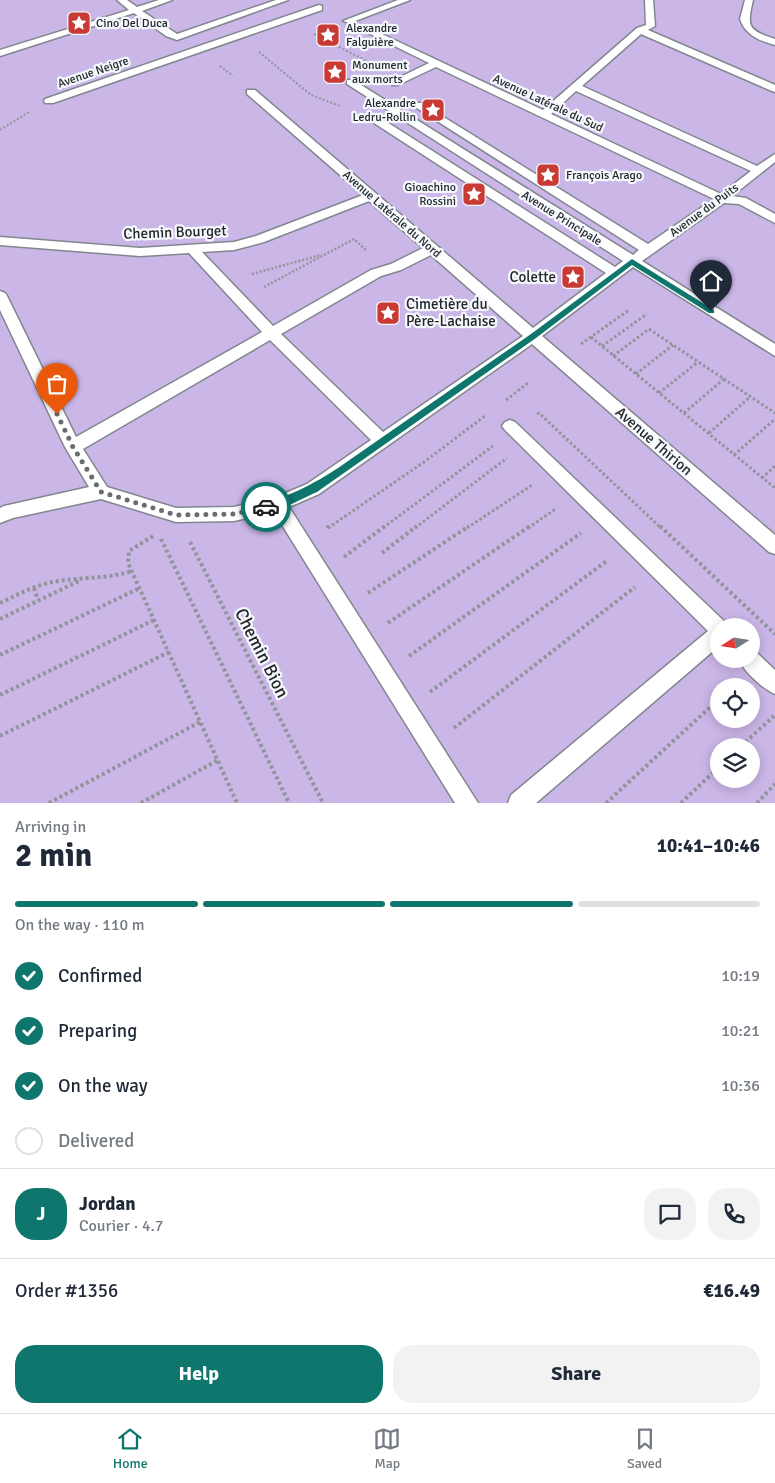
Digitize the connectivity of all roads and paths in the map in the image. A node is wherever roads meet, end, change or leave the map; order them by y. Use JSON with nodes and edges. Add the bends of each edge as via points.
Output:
{"nodes":[{"id":1,"x":120,"y":0,"type":"edge"},
{"id":2,"x":168,"y":0,"type":"edge"},
{"id":3,"x":284,"y":0,"type":"edge"},
{"id":4,"x":375,"y":0,"type":"edge"},
{"id":5,"x":406,"y":0,"type":"edge"},
{"id":6,"x":649,"y":0,"type":"edge"},
{"id":7,"x":749,"y":0,"type":"edge"},
{"id":8,"x":384,"y":6,"type":"junction"},
{"id":9,"x":319,"y":8,"type":"dead end"},
{"id":10,"x":135,"y":10,"type":"junction"},
{"id":11,"x":347,"y":21,"type":"dead end"},
{"id":12,"x":364,"y":30,"type":"dead end"},
{"id":13,"x":640,"y":30,"type":"junction"},
{"id":14,"x":238,"y":35,"type":"junction"},
{"id":15,"x":50,"y":37,"type":"junction"},
{"id":16,"x":0,"y":42,"type":"edge"},
{"id":17,"x":775,"y":42,"type":"edge"},
{"id":18,"x":0,"y":53,"type":"edge"},
{"id":19,"x":435,"y":64,"type":"junction"},
{"id":20,"x":350,"y":82,"type":"dead end"},
{"id":21,"x":395,"y":83,"type":"dead end"},
{"id":22,"x":574,"y":86,"type":"junction"},
{"id":23,"x":775,"y":88,"type":"edge"},
{"id":24,"x":251,"y":92,"type":"dead end"},
{"id":25,"x":48,"y":101,"type":"joint"},
{"id":26,"x":417,"y":106,"type":"dead end"},
{"id":27,"x":543,"y":115,"type":"junction"},
{"id":28,"x":378,"y":121,"type":"joint"},
{"id":29,"x":411,"y":122,"type":"junction"},
{"id":30,"x":0,"y":130,"type":"edge"},
{"id":31,"x":775,"y":157,"type":"edge"},
{"id":32,"x":758,"y":170,"type":"junction"},
{"id":33,"x":372,"y":196,"type":"junction"},
{"id":34,"x":722,"y":199,"type":"junction"},
{"id":35,"x":775,"y":219,"type":"edge"},
{"id":36,"x":0,"y":241,"type":"edge"},
{"id":37,"x":432,"y":249,"type":"junction"},
{"id":38,"x":193,"y":250,"type":"junction"},
{"id":39,"x":648,"y":250,"type":"junction"},
{"id":40,"x":328,"y":253,"type":"junction"},
{"id":41,"x":632,"y":262,"type":"junction"},
{"id":42,"x":387,"y":270,"type":"junction"},
{"id":43,"x":615,"y":274,"type":"junction"},
{"id":44,"x":222,"y":280,"type":"junction"},
{"id":45,"x":0,"y":296,"type":"edge"},
{"id":46,"x":240,"y":300,"type":"junction"},
{"id":47,"x":629,"y":310,"type":"dead end"},
{"id":48,"x":647,"y":314,"type":"dead end"},
{"id":49,"x":272,"y":334,"type":"junction"},
{"id":50,"x":533,"y":336,"type":"junction"},
{"id":51,"x":591,"y":337,"type":"junction"},
{"id":52,"x":673,"y":345,"type":"junction"},
{"id":53,"x":602,"y":346,"type":"junction"},
{"id":54,"x":775,"y":351,"type":"edge"},
{"id":55,"x":613,"y":356,"type":"junction"},
{"id":56,"x":560,"y":359,"type":"junction"},
{"id":57,"x":698,"y":362,"type":"junction"},
{"id":58,"x":636,"y":374,"type":"junction"},
{"id":59,"x":724,"y":379,"type":"junction"},
{"id":60,"x":528,"y":384,"type":"dead end"},
{"id":61,"x":659,"y":393,"type":"junction"},
{"id":62,"x":750,"y":397,"type":"junction"},
{"id":63,"x":504,"y":402,"type":"dead end"},
{"id":64,"x":684,"y":413,"type":"junction"},
{"id":65,"x":775,"y":413,"type":"edge"},
{"id":66,"x":488,"y":414,"type":"dead end"},
{"id":67,"x":775,"y":419,"type":"edge"},
{"id":68,"x":510,"y":426,"type":"dead end"},
{"id":69,"x":708,"y":433,"type":"junction"},
{"id":70,"x":383,"y":442,"type":"junction"},
{"id":71,"x":528,"y":443,"type":"junction"},
{"id":72,"x":73,"y":447,"type":"junction"},
{"id":73,"x":734,"y":455,"type":"junction"},
{"id":74,"x":775,"y":466,"type":"edge"},
{"id":75,"x":762,"y":478,"type":"junction"},
{"id":76,"x":540,"y":480,"type":"dead end"},
{"id":77,"x":775,"y":488,"type":"edge"},
{"id":78,"x":101,"y":492,"type":"junction"},
{"id":79,"x":278,"y":504,"type":"junction"},
{"id":80,"x":563,"y":504,"type":"dead end"},
{"id":81,"x":3,"y":513,"type":"edge"},
{"id":82,"x":176,"y":515,"type":"junction"},
{"id":83,"x":588,"y":528,"type":"dead end"},
{"id":84,"x":302,"y":542,"type":"junction"},
{"id":85,"x":775,"y":546,"type":"edge"},
{"id":86,"x":382,"y":552,"type":"dead end"},
{"id":87,"x":614,"y":555,"type":"dead end"},
{"id":88,"x":132,"y":571,"type":"junction"},
{"id":89,"x":82,"y":579,"type":"junction"},
{"id":90,"x":641,"y":582,"type":"dead end"},
{"id":91,"x":34,"y":588,"type":"junction"},
{"id":92,"x":140,"y":588,"type":"junction"},
{"id":93,"x":365,"y":595,"type":"dead end"},
{"id":94,"x":38,"y":600,"type":"junction"},
{"id":95,"x":0,"y":603,"type":"edge"},
{"id":96,"x":0,"y":619,"type":"edge"},
{"id":97,"x":154,"y":620,"type":"junction"},
{"id":98,"x":710,"y":621,"type":"edge"},
{"id":99,"x":385,"y":626,"type":"dead end"},
{"id":100,"x":710,"y":642,"type":"edge"},
{"id":101,"x":168,"y":652,"type":"junction"},
{"id":102,"x":0,"y":655,"type":"edge"},
{"id":103,"x":406,"y":658,"type":"dead end"},
{"id":104,"x":758,"y":668,"type":"edge"},
{"id":105,"x":775,"y":684,"type":"edge"},
{"id":106,"x":430,"y":692,"type":"dead end"},
{"id":107,"x":0,"y":695,"type":"edge"},
{"id":108,"x":710,"y":707,"type":"edge"},
{"id":109,"x":774,"y":716,"type":"dead end"},
{"id":110,"x":200,"y":722,"type":"junction"},
{"id":111,"x":454,"y":728,"type":"dead end"},
{"id":112,"x":0,"y":736,"type":"edge"},
{"id":113,"x":750,"y":738,"type":"edge"},
{"id":114,"x":218,"y":760,"type":"junction"},
{"id":115,"x":710,"y":776,"type":"edge"},
{"id":116,"x":775,"y":784,"type":"edge"},
{"id":117,"x":236,"y":801,"type":"edge"},
{"id":118,"x":49,"y":803,"type":"edge"},
{"id":119,"x":141,"y":803,"type":"edge"},
{"id":120,"x":229,"y":803,"type":"edge"},
{"id":121,"x":289,"y":803,"type":"edge"},
{"id":122,"x":323,"y":803,"type":"edge"},
{"id":123,"x":467,"y":803,"type":"edge"},
{"id":124,"x":519,"y":803,"type":"edge"},
{"id":125,"x":606,"y":803,"type":"edge"},
{"id":126,"x":681,"y":803,"type":"edge"},
{"id":127,"x":757,"y":803,"type":"edge"}],
"edges":[{"from":1,"to":10,"type":"lane"},
{"from":2,"to":10,"type":"lane"},
{"from":3,"to":10,"type":"lane","via":[[177,37]]},
{"from":4,"to":8,"type":"lane"},
{"from":5,"to":8,"type":"lane"},
{"from":6,"to":13,"type":"lane","via":[[651,26]]},
{"from":7,"to":17,"type":"lane","via":[[744,18],[747,26],[755,34]]},
{"from":8,"to":11,"type":"lane"},
{"from":9,"to":14,"type":"lane","name":"Avenue Neigre"},
{"from":10,"to":15,"type":"lane"},
{"from":12,"to":19,"type":"lane","name":"Avenue Latérale du Sud"},
{"from":13,"to":22,"type":"lane"},
{"from":13,"to":23,"type":"lane"},
{"from":14,"to":25,"type":"lane","name":"Avenue Neigre"},
{"from":14,"to":28,"type":"path","via":[[311,95]]},
{"from":15,"to":16,"type":"lane"},
{"from":15,"to":18,"type":"lane"},
{"from":19,"to":21,"type":"lane"},
{"from":19,"to":27,"type":"lane","name":"Avenue Latérale du Sud"},
{"from":20,"to":29,"type":"lane","name":"Avenue Principale"},
{"from":22,"to":27,"type":"lane"},
{"from":22,"to":32,"type":"lane"},
{"from":24,"to":33,"type":"lane","name":"Avenue Latérale du Nord"},
{"from":25,"to":30,"type":"path","name":"Avenue Neigre"},
{"from":26,"to":29,"type":"lane","name":"Avenue Principale"},
{"from":27,"to":34,"type":"lane","name":"Avenue Latérale du Sud"},
{"from":28,"to":29,"type":"lane","name":"Avenue Principale"},
{"from":29,"to":39,"type":"lane","name":"Avenue Principale"},
{"from":29,"to":41,"type":"lane","name":"Avenue Principale"},
{"from":29,"to":43,"type":"lane","name":"Avenue Principale"},
{"from":31,"to":32,"type":"lane","name":"Avenue du Puits"},
{"from":32,"to":34,"type":"lane","name":"Avenue du Puits"},
{"from":33,"to":37,"type":"lane","name":"Avenue Latérale du Nord"},
{"from":33,"to":38,"type":"lane","name":"Chemin Bourget","via":[[260,239],[234,246]]},
{"from":34,"to":35,"type":"lane","name":"Avenue Latérale du Sud","via":[[742,201]]},
{"from":34,"to":39,"type":"lane","name":"Avenue du Puits"},
{"from":36,"to":38,"type":"lane","name":"Chemin Bourget","via":[[140,252]]},
{"from":37,"to":42,"type":"lane"},
{"from":37,"to":50,"type":"lane","name":"Avenue Latérale du Nord"},
{"from":38,"to":44,"type":"lane"},
{"from":39,"to":41,"type":"lane","name":"Avenue du Puits"},
{"from":40,"to":42,"type":"path","via":[[354,239]]},
{"from":40,"to":44,"type":"path"},
{"from":40,"to":46,"type":"path"},
{"from":41,"to":43,"type":"lane","name":"Avenue du Puits"},
{"from":41,"to":54,"type":"lane","name":"Avenue Principale"},
{"from":42,"to":49,"type":"lane","via":[[376,273]]},
{"from":43,"to":50,"type":"lane","name":"Avenue du Puits"},
{"from":44,"to":46,"type":"lane"},
{"from":45,"to":72,"type":"lane"},
{"from":46,"to":49,"type":"lane"},
{"from":47,"to":51,"type":"path"},
{"from":48,"to":53,"type":"path"},
{"from":49,"to":70,"type":"lane"},
{"from":49,"to":72,"type":"lane"},
{"from":50,"to":56,"type":"lane","name":"Avenue Thirion"},
{"from":50,"to":70,"type":"lane","name":"Avenue du Puits"},
{"from":51,"to":53,"type":"path"},
{"from":51,"to":56,"type":"path"},
{"from":52,"to":55,"type":"path","via":[[649,330]]},
{"from":52,"to":57,"type":"path"},
{"from":52,"to":58,"type":"path"},
{"from":53,"to":55,"type":"path"},
{"from":55,"to":58,"type":"path"},
{"from":56,"to":85,"type":"lane","name":"Avenue Thirion"},
{"from":57,"to":59,"type":"path"},
{"from":57,"to":61,"type":"path"},
{"from":58,"to":61,"type":"path"},
{"from":59,"to":62,"type":"path"},
{"from":59,"to":64,"type":"path"},
{"from":60,"to":63,"type":"path"},
{"from":61,"to":64,"type":"path"},
{"from":62,"to":65,"type":"path"},
{"from":62,"to":69,"type":"path"},
{"from":64,"to":69,"type":"path"},
{"from":66,"to":84,"type":"path","via":[[424,462]]},
{"from":67,"to":73,"type":"path"},
{"from":68,"to":71,"type":"lane"},
{"from":69,"to":73,"type":"path"},
{"from":70,"to":79,"type":"lane","name":"Avenue du Puits","via":[[313,489]]},
{"from":71,"to":86,"type":"path"},
{"from":71,"to":98,"type":"lane"},
{"from":72,"to":78,"type":"lane"},
{"from":73,"to":75,"type":"path"},
{"from":74,"to":75,"type":"path"},
{"from":75,"to":77,"type":"path"},
{"from":76,"to":93,"type":"path"},
{"from":78,"to":81,"type":"lane"},
{"from":78,"to":82,"type":"lane","name":"Avenue du Puits"},
{"from":79,"to":82,"type":"lane","name":"Avenue du Puits","via":[[234,514]]},
{"from":79,"to":84,"type":"lane"},
{"from":80,"to":99,"type":"path"},
{"from":82,"to":122,"type":"path","name":"Chemin Bion"},
{"from":83,"to":103,"type":"path"},
{"from":84,"to":123,"type":"lane"},
{"from":87,"to":106,"type":"path"},
{"from":88,"to":89,"type":"path","via":[[120,576]]},
{"from":88,"to":92,"type":"path"},
{"from":88,"to":121,"type":"path","via":[[128,562],[129,551],[158,531]]},
{"from":89,"to":91,"type":"path","via":[[51,582]]},
{"from":89,"to":94,"type":"path"},
{"from":90,"to":111,"type":"path"},
{"from":91,"to":94,"type":"path"},
{"from":91,"to":95,"type":"path"},
{"from":92,"to":97,"type":"path"},
{"from":92,"to":102,"type":"path"},
{"from":94,"to":96,"type":"path"},
{"from":97,"to":101,"type":"path"},
{"from":97,"to":107,"type":"path"},
{"from":100,"to":124,"type":"lane"},
{"from":101,"to":110,"type":"path"},
{"from":101,"to":112,"type":"path"},
{"from":104,"to":105,"type":"lane"},
{"from":108,"to":125,"type":"path"},
{"from":109,"to":113,"type":"path"},
{"from":110,"to":114,"type":"path"},
{"from":110,"to":118,"type":"path"},
{"from":114,"to":117,"type":"path"},
{"from":114,"to":119,"type":"path"},
{"from":115,"to":126,"type":"path"},
{"from":116,"to":127,"type":"path"},
{"from":117,"to":120,"type":"path"}]}
